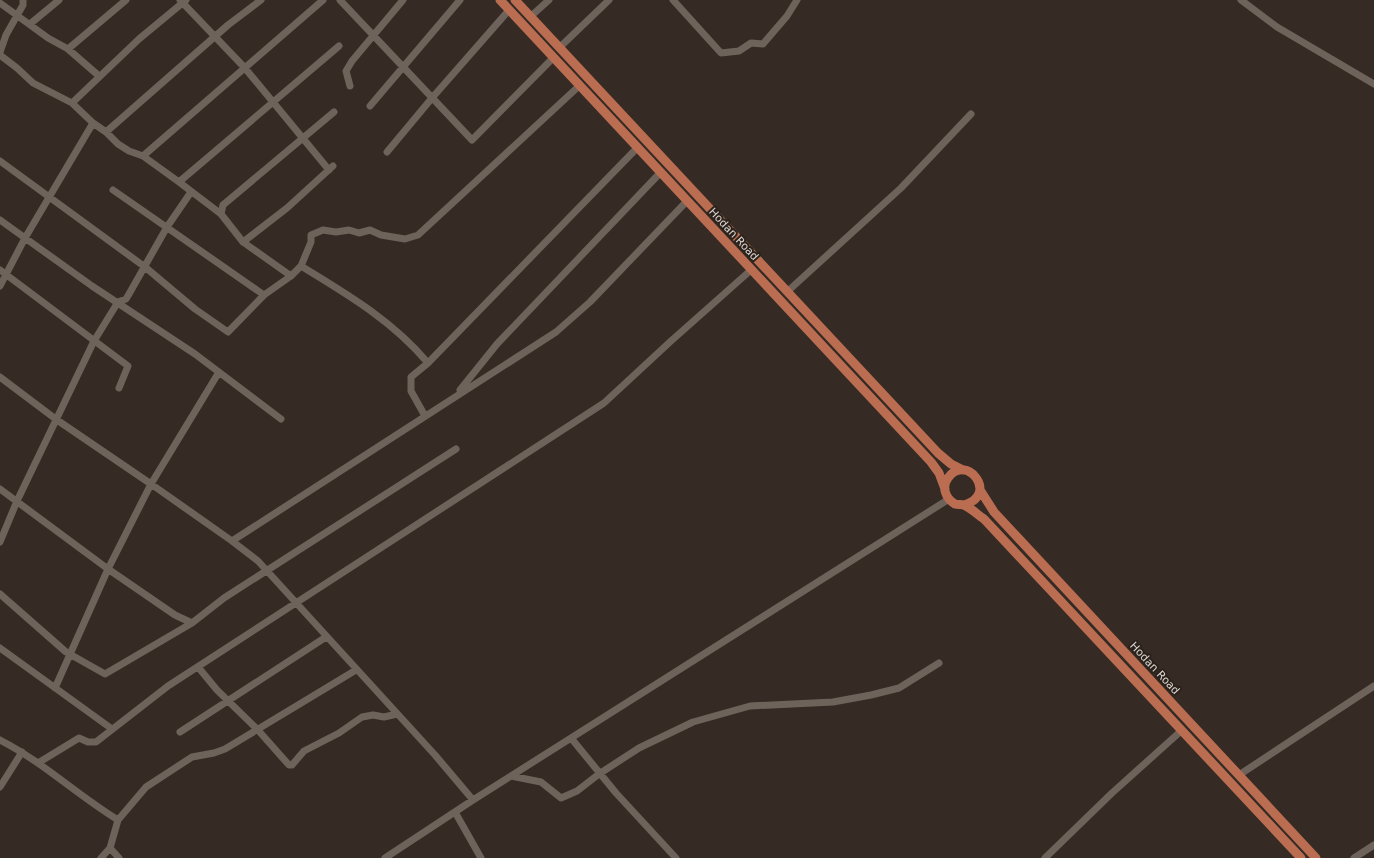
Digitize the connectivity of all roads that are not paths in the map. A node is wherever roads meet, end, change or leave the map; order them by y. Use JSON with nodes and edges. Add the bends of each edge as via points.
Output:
{"nodes":[{"id":1,"x":23,"y":0,"type":"edge"},
{"id":2,"x":59,"y":0,"type":"edge"},
{"id":3,"x":126,"y":0,"type":"edge"},
{"id":4,"x":261,"y":0,"type":"edge"},
{"id":5,"x":323,"y":0,"type":"edge"},
{"id":6,"x":340,"y":0,"type":"edge"},
{"id":7,"x":403,"y":0,"type":"edge"},
{"id":8,"x":460,"y":0,"type":"edge"},
{"id":9,"x":500,"y":0,"type":"edge"},
{"id":10,"x":515,"y":0,"type":"edge"},
{"id":11,"x":549,"y":0,"type":"edge"},
{"id":12,"x":609,"y":0,"type":"edge"},
{"id":13,"x":673,"y":0,"type":"edge"},
{"id":14,"x":797,"y":0,"type":"edge"},
{"id":15,"x":1241,"y":0,"type":"edge"},
{"id":16,"x":183,"y":1,"type":"edge"},
{"id":17,"x":0,"y":3,"type":"edge"},
{"id":18,"x":509,"y":10,"type":"junction"},
{"id":19,"x":18,"y":14,"type":"junction"},
{"id":20,"x":530,"y":18,"type":"junction"},
{"id":21,"x":30,"y":24,"type":"junction"},
{"id":22,"x":373,"y":35,"type":"junction"},
{"id":23,"x":215,"y":36,"type":"junction"},
{"id":24,"x":339,"y":46,"type":"dead end"},
{"id":25,"x":559,"y":48,"type":"junction"},
{"id":26,"x":68,"y":49,"type":"junction"},
{"id":27,"x":0,"y":53,"type":"edge"},
{"id":28,"x":554,"y":58,"type":"junction"},
{"id":29,"x":402,"y":66,"type":"junction"},
{"id":30,"x":244,"y":67,"type":"junction"},
{"id":31,"x":99,"y":76,"type":"junction"},
{"id":32,"x":1374,"y":84,"type":"edge"},
{"id":33,"x":350,"y":86,"type":"dead end"},
{"id":34,"x":579,"y":86,"type":"junction"},
{"id":35,"x":432,"y":98,"type":"junction"},
{"id":36,"x":273,"y":101,"type":"junction"},
{"id":37,"x":72,"y":102,"type":"junction"},
{"id":38,"x":370,"y":106,"type":"dead end"},
{"id":39,"x":334,"y":112,"type":"dead end"},
{"id":40,"x":971,"y":114,"type":"dead end"},
{"id":41,"x":93,"y":123,"type":"junction"},
{"id":42,"x":106,"y":132,"type":"junction"},
{"id":43,"x":303,"y":140,"type":"junction"},
{"id":44,"x":637,"y":148,"type":"junction"},
{"id":45,"x":387,"y":152,"type":"dead end"},
{"id":46,"x":143,"y":156,"type":"junction"},
{"id":47,"x":0,"y":161,"type":"edge"},
{"id":48,"x":660,"y":173,"type":"junction"},
{"id":49,"x":178,"y":182,"type":"junction"},
{"id":50,"x":113,"y":190,"type":"dead end"},
{"id":51,"x":191,"y":192,"type":"junction"},
{"id":52,"x":49,"y":196,"type":"junction"},
{"id":53,"x":687,"y":201,"type":"junction"},
{"id":54,"x":221,"y":214,"type":"junction"},
{"id":55,"x":0,"y":220,"type":"edge"},
{"id":56,"x":167,"y":227,"type":"junction"},
{"id":57,"x":25,"y":238,"type":"junction"},
{"id":58,"x":243,"y":242,"type":"junction"},
{"id":59,"x":301,"y":266,"type":"junction"},
{"id":60,"x":145,"y":267,"type":"junction"},
{"id":61,"x":751,"y":270,"type":"junction"},
{"id":62,"x":3,"y":272,"type":"edge"},
{"id":63,"x":291,"y":276,"type":"junction"},
{"id":64,"x":0,"y":286,"type":"edge"},
{"id":65,"x":788,"y":291,"type":"junction"},
{"id":66,"x":264,"y":295,"type":"junction"},
{"id":67,"x":118,"y":302,"type":"junction"},
{"id":68,"x":94,"y":341,"type":"junction"},
{"id":69,"x":428,"y":363,"type":"junction"},
{"id":70,"x":219,"y":372,"type":"junction"},
{"id":71,"x":0,"y":377,"type":"edge"},
{"id":72,"x":119,"y":388,"type":"dead end"},
{"id":73,"x":456,"y":395,"type":"junction"},
{"id":74,"x":425,"y":416,"type":"junction"},
{"id":75,"x":282,"y":419,"type":"dead end"},
{"id":76,"x":57,"y":420,"type":"junction"},
{"id":77,"x":456,"y":449,"type":"dead end"},
{"id":78,"x":963,"y":470,"type":"junction"},
{"id":79,"x":151,"y":484,"type":"junction"},
{"id":80,"x":0,"y":489,"type":"edge"},
{"id":81,"x":945,"y":489,"type":"junction"},
{"id":82,"x":980,"y":490,"type":"junction"},
{"id":83,"x":949,"y":499,"type":"junction"},
{"id":84,"x":17,"y":501,"type":"junction"},
{"id":85,"x":964,"y":505,"type":"junction"},
{"id":86,"x":232,"y":541,"type":"junction"},
{"id":87,"x":0,"y":542,"type":"edge"},
{"id":88,"x":108,"y":569,"type":"junction"},
{"id":89,"x":267,"y":571,"type":"junction"},
{"id":90,"x":0,"y":594,"type":"edge"},
{"id":91,"x":296,"y":603,"type":"junction"},
{"id":92,"x":192,"y":623,"type":"junction"},
{"id":93,"x":326,"y":637,"type":"junction"},
{"id":94,"x":0,"y":648,"type":"edge"},
{"id":95,"x":70,"y":654,"type":"junction"},
{"id":96,"x":939,"y":663,"type":"dead end"},
{"id":97,"x":198,"y":667,"type":"junction"},
{"id":98,"x":356,"y":670,"type":"junction"},
{"id":99,"x":1374,"y":686,"type":"edge"},
{"id":100,"x":55,"y":688,"type":"junction"},
{"id":101,"x":228,"y":699,"type":"junction"},
{"id":102,"x":397,"y":714,"type":"junction"},
{"id":103,"x":112,"y":729,"type":"junction"},
{"id":104,"x":257,"y":729,"type":"junction"},
{"id":105,"x":1181,"y":731,"type":"junction"},
{"id":106,"x":180,"y":732,"type":"dead end"},
{"id":107,"x":571,"y":738,"type":"junction"},
{"id":108,"x":0,"y":740,"type":"edge"},
{"id":109,"x":22,"y":752,"type":"junction"},
{"id":110,"x":38,"y":763,"type":"junction"},
{"id":111,"x":599,"y":774,"type":"junction"},
{"id":112,"x":1238,"y":775,"type":"junction"},
{"id":113,"x":511,"y":776,"type":"junction"},
{"id":114,"x":0,"y":786,"type":"edge"},
{"id":115,"x":473,"y":800,"type":"junction"},
{"id":116,"x":455,"y":812,"type":"junction"},
{"id":117,"x":118,"y":820,"type":"junction"},
{"id":118,"x":1374,"y":845,"type":"edge"},
{"id":119,"x":110,"y":848,"type":"junction"},
{"id":120,"x":101,"y":858,"type":"edge"},
{"id":121,"x":119,"y":858,"type":"edge"},
{"id":122,"x":385,"y":858,"type":"edge"},
{"id":123,"x":481,"y":858,"type":"edge"},
{"id":124,"x":676,"y":858,"type":"edge"},
{"id":125,"x":1045,"y":858,"type":"edge"},
{"id":126,"x":1300,"y":858,"type":"edge"},
{"id":127,"x":1316,"y":858,"type":"edge"},
{"id":128,"x":1354,"y":858,"type":"edge"}],
"edges":[{"from":1,"to":19,"type":"street"},
{"from":2,"to":21,"type":"street"},
{"from":3,"to":26,"type":"street"},
{"from":4,"to":23,"type":"street"},
{"from":5,"to":30,"type":"street"},
{"from":6,"to":22,"type":"street"},
{"from":7,"to":22,"type":"street"},
{"from":8,"to":29,"type":"street"},
{"from":9,"to":18,"type":"main road","name":"Hodan Road"},
{"from":10,"to":20,"type":"main road","name":"Hodan Road"},
{"from":11,"to":20,"type":"street"},
{"from":12,"to":25,"type":"street"},
{"from":13,"to":14,"type":"street","via":[[721,53],[739,51],[751,43],[763,44]]},
{"from":15,"to":32,"type":"street","via":[[1277,27]]},
{"from":16,"to":23,"type":"street"},
{"from":16,"to":31,"type":"street"},
{"from":17,"to":19,"type":"street"},
{"from":18,"to":28,"type":"main road","name":"Hodan Road"},
{"from":18,"to":35,"type":"street"},
{"from":19,"to":21,"type":"street"},
{"from":19,"to":27,"type":"street"},
{"from":20,"to":25,"type":"main road","name":"Hodan Road"},
{"from":21,"to":26,"type":"street"},
{"from":22,"to":29,"type":"street"},
{"from":22,"to":33,"type":"street","via":[[346,71]]},
{"from":23,"to":30,"type":"street"},
{"from":23,"to":42,"type":"street"},
{"from":24,"to":36,"type":"street"},
{"from":25,"to":65,"type":"main road","name":"Hodan Road"},
{"from":26,"to":31,"type":"street"},
{"from":27,"to":37,"type":"street","via":[[33,83]]},
{"from":28,"to":34,"type":"main road","name":"Hodan Road"},
{"from":28,"to":35,"type":"street","via":[[472,140]]},
{"from":29,"to":35,"type":"street"},
{"from":29,"to":38,"type":"street"},
{"from":30,"to":36,"type":"street"},
{"from":30,"to":46,"type":"street"},
{"from":31,"to":37,"type":"street"},
{"from":34,"to":44,"type":"main road","name":"Hodan Road"},
{"from":34,"to":59,"type":"street","via":[[418,235],[406,239],[381,235],[370,230],[359,233],[349,230],[323,230],[311,235],[311,242]]},
{"from":35,"to":45,"type":"street"},
{"from":36,"to":43,"type":"street"},
{"from":36,"to":49,"type":"street"},
{"from":37,"to":41,"type":"street"},
{"from":39,"to":43,"type":"street"},
{"from":40,"to":65,"type":"street","via":[[901,188]]},
{"from":41,"to":42,"type":"street"},
{"from":41,"to":52,"type":"street"},
{"from":42,"to":46,"type":"street","via":[[118,144]]},
{"from":43,"to":54,"type":"street","via":[[223,205]]},
{"from":43,"to":58,"type":"street","via":[[331,168],[287,208]]},
{"from":44,"to":48,"type":"main road","name":"Hodan Road"},
{"from":44,"to":69,"type":"street"},
{"from":46,"to":49,"type":"street"},
{"from":47,"to":52,"type":"street"},
{"from":48,"to":53,"type":"main road","name":"Hodan Road"},
{"from":48,"to":73,"type":"street","via":[[497,344]]},
{"from":49,"to":51,"type":"street"},
{"from":50,"to":56,"type":"street"},
{"from":51,"to":54,"type":"street"},
{"from":51,"to":56,"type":"street"},
{"from":52,"to":57,"type":"street"},
{"from":52,"to":60,"type":"street"},
{"from":53,"to":61,"type":"main road","name":"Hodan Road"},
{"from":53,"to":73,"type":"street","via":[[590,302],[556,332]]},
{"from":54,"to":58,"type":"street"},
{"from":55,"to":57,"type":"street"},
{"from":56,"to":60,"type":"street"},
{"from":56,"to":66,"type":"street"},
{"from":57,"to":62,"type":"street"},
{"from":57,"to":67,"type":"street"},
{"from":58,"to":63,"type":"street"},
{"from":59,"to":63,"type":"street"},
{"from":59,"to":69,"type":"street","via":[[370,309],[412,344]]},
{"from":60,"to":66,"type":"street","via":[[195,309],[228,332]]},
{"from":60,"to":67,"type":"street","via":[[127,297]]},
{"from":61,"to":81,"type":"main road","name":"Hodan Road","via":[[931,462]]},
{"from":61,"to":91,"type":"street","via":[[604,403]]},
{"from":62,"to":64,"type":"street"},
{"from":62,"to":68,"type":"street"},
{"from":63,"to":66,"type":"street"},
{"from":65,"to":78,"type":"main road","name":"Hodan Road","via":[[938,453]]},
{"from":67,"to":68,"type":"street"},
{"from":67,"to":70,"type":"street"},
{"from":68,"to":72,"type":"street","via":[[128,366]]},
{"from":68,"to":76,"type":"street"},
{"from":69,"to":74,"type":"street","via":[[411,377],[411,391]]},
{"from":70,"to":75,"type":"street"},
{"from":70,"to":79,"type":"street"},
{"from":71,"to":76,"type":"street"},
{"from":73,"to":74,"type":"street"},
{"from":74,"to":86,"type":"street"},
{"from":76,"to":79,"type":"street"},
{"from":76,"to":84,"type":"street"},
{"from":77,"to":89,"type":"street"},
{"from":78,"to":81,"type":"main road","via":[[952,474],[945,483]]},
{"from":78,"to":82,"type":"main road","name":"Hodan Road","via":[[974,474]]},
{"from":79,"to":86,"type":"street"},
{"from":79,"to":88,"type":"street"},
{"from":80,"to":84,"type":"street"},
{"from":81,"to":83,"type":"main road","name":"Hodan Road"},
{"from":82,"to":85,"type":"main road","via":[[974,500]]},
{"from":82,"to":112,"type":"main road","name":"Hodan Road","via":[[994,512]]},
{"from":83,"to":85,"type":"main road","via":[[953,503]]},
{"from":83,"to":107,"type":"street"},
{"from":84,"to":87,"type":"street"},
{"from":84,"to":88,"type":"street"},
{"from":85,"to":105,"type":"main road","via":[[984,519]]},
{"from":86,"to":89,"type":"street"},
{"from":88,"to":92,"type":"street"},
{"from":88,"to":95,"type":"street"},
{"from":89,"to":91,"type":"street"},
{"from":89,"to":92,"type":"street","via":[[224,598]]},
{"from":90,"to":95,"type":"street"},
{"from":91,"to":93,"type":"street"},
{"from":91,"to":97,"type":"street"},
{"from":92,"to":95,"type":"street","via":[[105,674]]},
{"from":93,"to":98,"type":"street"},
{"from":93,"to":101,"type":"street"},
{"from":94,"to":100,"type":"street"},
{"from":95,"to":100,"type":"street"},
{"from":96,"to":111,"type":"street","via":[[899,688],[871,695],[834,702],[750,706],[693,722],[640,748]]},
{"from":97,"to":101,"type":"street"},
{"from":97,"to":103,"type":"street","via":[[168,686]]},
{"from":98,"to":102,"type":"street"},
{"from":98,"to":104,"type":"street"},
{"from":99,"to":112,"type":"street"},
{"from":100,"to":103,"type":"street"},
{"from":101,"to":104,"type":"street"},
{"from":101,"to":106,"type":"street"},
{"from":102,"to":104,"type":"street","via":[[384,718],[373,715],[362,717],[304,751],[292,765],[286,764]]},
{"from":102,"to":115,"type":"street"},
{"from":103,"to":110,"type":"street","via":[[96,742],[79,738]]},
{"from":104,"to":117,"type":"street","via":[[220,752],[192,757],[146,786]]},
{"from":105,"to":125,"type":"street"},
{"from":105,"to":126,"type":"main road"},
{"from":107,"to":111,"type":"street"},
{"from":107,"to":113,"type":"street"},
{"from":108,"to":109,"type":"street"},
{"from":109,"to":110,"type":"street"},
{"from":109,"to":114,"type":"street"},
{"from":110,"to":117,"type":"street","via":[[99,809]]},
{"from":111,"to":113,"type":"street","via":[[577,791],[561,798],[541,782]]},
{"from":111,"to":124,"type":"street"},
{"from":112,"to":127,"type":"main road","name":"Hodan Road"},
{"from":113,"to":115,"type":"street"},
{"from":115,"to":116,"type":"street"},
{"from":116,"to":122,"type":"street"},
{"from":116,"to":123,"type":"street"},
{"from":117,"to":119,"type":"street"},
{"from":118,"to":128,"type":"street"},
{"from":119,"to":120,"type":"street"},
{"from":119,"to":121,"type":"street"}]}
